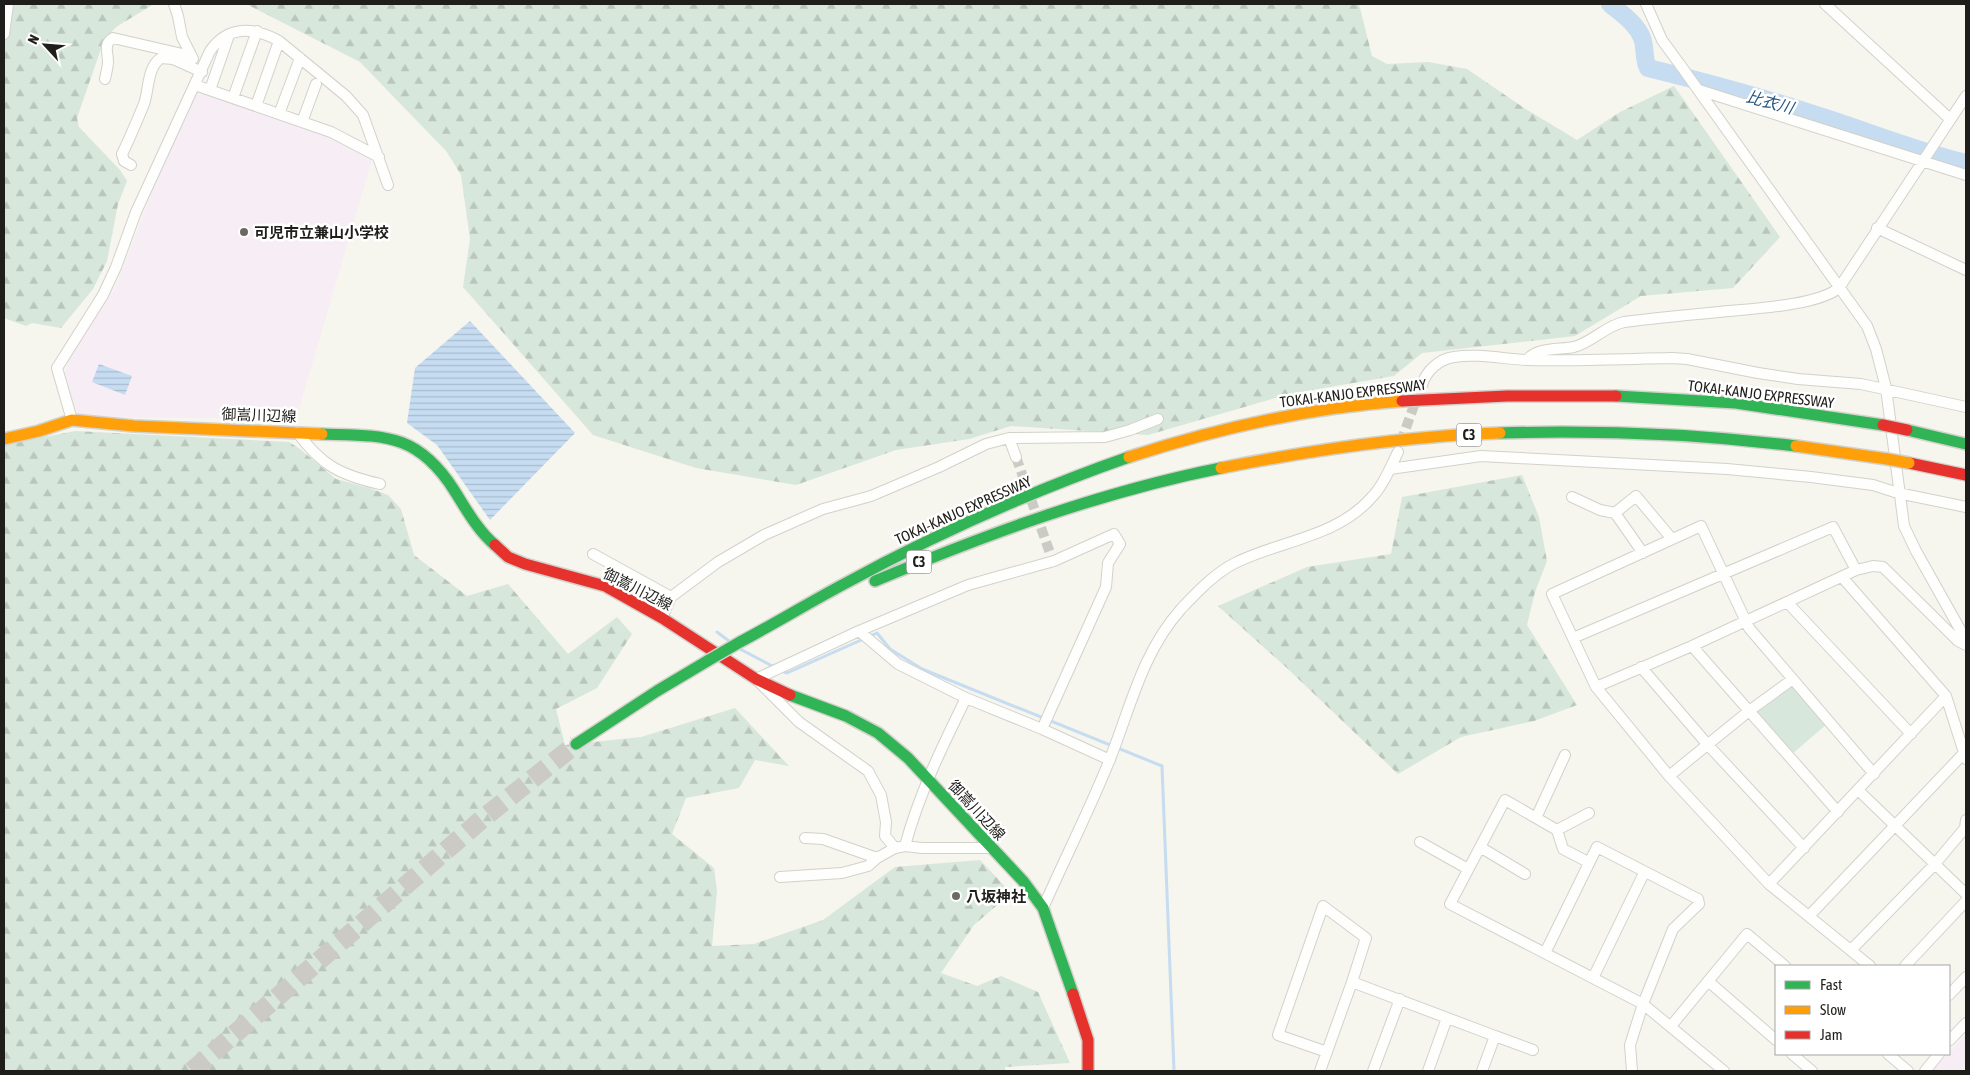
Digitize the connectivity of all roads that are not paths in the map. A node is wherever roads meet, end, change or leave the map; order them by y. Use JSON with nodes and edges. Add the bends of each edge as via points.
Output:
{"nodes":[{"id":1,"x":8,"y":4,"type":"edge"},
{"id":2,"x":174,"y":4,"type":"edge"},
{"id":3,"x":1646,"y":4,"type":"edge"},
{"id":4,"x":1825,"y":4,"type":"edge"},
{"id":5,"x":257,"y":31,"type":"junction"},
{"id":6,"x":4,"y":34,"type":"edge"},
{"id":7,"x":229,"y":35,"type":"junction"},
{"id":8,"x":279,"y":41,"type":"junction"},
{"id":9,"x":191,"y":56,"type":"junction"},
{"id":10,"x":300,"y":58,"type":"junction"},
{"id":11,"x":202,"y":72,"type":"junction"},
{"id":12,"x":105,"y":79,"type":"dead end"},
{"id":13,"x":316,"y":84,"type":"dead end"},
{"id":14,"x":195,"y":85,"type":"junction"},
{"id":15,"x":210,"y":90,"type":"junction"},
{"id":16,"x":1699,"y":90,"type":"junction"},
{"id":17,"x":1966,"y":96,"type":"edge"},
{"id":18,"x":233,"y":98,"type":"junction"},
{"id":19,"x":256,"y":106,"type":"junction"},
{"id":20,"x":278,"y":114,"type":"junction"},
{"id":21,"x":1950,"y":119,"type":"junction"},
{"id":22,"x":302,"y":122,"type":"junction"},
{"id":23,"x":379,"y":157,"type":"junction"},
{"id":24,"x":1921,"y":162,"type":"junction"},
{"id":25,"x":131,"y":165,"type":"dead end"},
{"id":26,"x":1966,"y":175,"type":"edge"},
{"id":27,"x":388,"y":185,"type":"dead end"},
{"id":28,"x":1877,"y":228,"type":"junction"},
{"id":29,"x":1966,"y":270,"type":"edge"},
{"id":30,"x":1838,"y":288,"type":"junction"},
{"id":31,"x":1527,"y":360,"type":"junction"},
{"id":32,"x":1422,"y":385,"type":"tunnel mouth"},
{"id":33,"x":1886,"y":388,"type":"junction"},
{"id":34,"x":1966,"y":407,"type":"edge"},
{"id":35,"x":1158,"y":419,"type":"dead end"},
{"id":36,"x":72,"y":420,"type":"junction"},
{"id":37,"x":297,"y":432,"type":"junction"},
{"id":38,"x":1009,"y":438,"type":"junction"},
{"id":39,"x":4,"y":439,"type":"edge"},
{"id":40,"x":1966,"y":444,"type":"edge"},
{"id":41,"x":1398,"y":452,"type":"tunnel mouth"},
{"id":42,"x":1016,"y":458,"type":"tunnel mouth"},
{"id":43,"x":1390,"y":469,"type":"junction"},
{"id":44,"x":1966,"y":475,"type":"edge"},
{"id":45,"x":380,"y":484,"type":"dead end"},
{"id":46,"x":1898,"y":493,"type":"junction"},
{"id":47,"x":1572,"y":497,"type":"dead end"},
{"id":48,"x":1966,"y":508,"type":"edge"},
{"id":49,"x":1615,"y":513,"type":"junction"},
{"id":50,"x":1672,"y":539,"type":"junction"},
{"id":51,"x":1642,"y":553,"type":"junction"},
{"id":52,"x":592,"y":554,"type":"dead end"},
{"id":53,"x":1856,"y":570,"type":"junction"},
{"id":54,"x":1723,"y":574,"type":"junction"},
{"id":55,"x":1842,"y":577,"type":"junction"},
{"id":56,"x":671,"y":597,"type":"junction"},
{"id":57,"x":1788,"y":602,"type":"junction"},
{"id":58,"x":662,"y":618,"type":"junction"},
{"id":59,"x":782,"y":620,"type":"junction"},
{"id":60,"x":1745,"y":621,"type":"junction"},
{"id":61,"x":859,"y":631,"type":"junction"},
{"id":62,"x":1573,"y":638,"type":"junction"},
{"id":63,"x":1966,"y":640,"type":"edge"},
{"id":64,"x":1966,"y":645,"type":"edge"},
{"id":65,"x":1692,"y":646,"type":"junction"},
{"id":66,"x":1641,"y":667,"type":"junction"},
{"id":67,"x":756,"y":679,"type":"junction"},
{"id":68,"x":1793,"y":679,"type":"junction"},
{"id":69,"x":1596,"y":686,"type":"junction"},
{"id":70,"x":1946,"y":696,"type":"junction"},
{"id":71,"x":966,"y":698,"type":"junction"},
{"id":72,"x":1749,"y":711,"type":"junction"},
{"id":73,"x":1042,"y":729,"type":"junction"},
{"id":74,"x":1911,"y":734,"type":"junction"},
{"id":75,"x":576,"y":744,"type":"tunnel mouth"},
{"id":76,"x":1708,"y":745,"type":"junction"},
{"id":77,"x":1565,"y":755,"type":"dead end"},
{"id":78,"x":1966,"y":756,"type":"edge"},
{"id":79,"x":1110,"y":760,"type":"junction"},
{"id":80,"x":1874,"y":774,"type":"junction"},
{"id":81,"x":1669,"y":776,"type":"junction"},
{"id":82,"x":927,"y":778,"type":"junction"},
{"id":83,"x":1858,"y":790,"type":"junction"},
{"id":84,"x":1838,"y":812,"type":"junction"},
{"id":85,"x":1589,"y":813,"type":"dead end"},
{"id":86,"x":1536,"y":818,"type":"junction"},
{"id":87,"x":1966,"y":820,"type":"edge"},
{"id":88,"x":1896,"y":827,"type":"junction"},
{"id":89,"x":1558,"y":830,"type":"junction"},
{"id":90,"x":805,"y":838,"type":"dead end"},
{"id":91,"x":1420,"y":842,"type":"dead end"},
{"id":92,"x":900,"y":847,"type":"junction"},
{"id":93,"x":1480,"y":847,"type":"junction"},
{"id":94,"x":992,"y":848,"type":"junction"},
{"id":95,"x":1804,"y":848,"type":"junction"},
{"id":96,"x":877,"y":858,"type":"junction"},
{"id":97,"x":1588,"y":862,"type":"junction"},
{"id":98,"x":1934,"y":865,"type":"junction"},
{"id":99,"x":1468,"y":869,"type":"junction"},
{"id":100,"x":1644,"y":873,"type":"junction"},
{"id":101,"x":1525,"y":874,"type":"dead end"},
{"id":102,"x":780,"y":877,"type":"dead end"},
{"id":103,"x":1769,"y":884,"type":"junction"},
{"id":104,"x":1966,"y":894,"type":"edge"},
{"id":105,"x":1966,"y":901,"type":"edge"},
{"id":106,"x":1043,"y":908,"type":"junction"},
{"id":107,"x":1809,"y":916,"type":"junction"},
{"id":108,"x":1852,"y":950,"type":"junction"},
{"id":109,"x":1545,"y":953,"type":"junction"},
{"id":110,"x":1784,"y":965,"type":"edge"},
{"id":111,"x":1869,"y":965,"type":"edge"},
{"id":112,"x":1906,"y":965,"type":"edge"},
{"id":113,"x":1966,"y":977,"type":"edge"},
{"id":114,"x":1593,"y":978,"type":"junction"},
{"id":115,"x":1708,"y":981,"type":"junction"},
{"id":116,"x":1352,"y":982,"type":"junction"},
{"id":117,"x":1950,"y":994,"type":"edge"},
{"id":118,"x":1400,"y":999,"type":"junction"},
{"id":119,"x":1643,"y":1004,"type":"junction"},
{"id":120,"x":1447,"y":1018,"type":"junction"},
{"id":121,"x":1966,"y":1023,"type":"edge"},
{"id":122,"x":1671,"y":1026,"type":"junction"},
{"id":123,"x":1495,"y":1036,"type":"junction"},
{"id":124,"x":1775,"y":1039,"type":"edge"},
{"id":125,"x":1950,"y":1039,"type":"edge"},
{"id":126,"x":1533,"y":1050,"type":"dead end"},
{"id":127,"x":1327,"y":1052,"type":"junction"},
{"id":128,"x":1793,"y":1055,"type":"edge"},
{"id":129,"x":1889,"y":1055,"type":"edge"},
{"id":130,"x":1938,"y":1055,"type":"edge"},
{"id":131,"x":1635,"y":1069,"type":"edge"},
{"id":132,"x":1088,"y":1071,"type":"edge"},
{"id":133,"x":1320,"y":1071,"type":"edge"},
{"id":134,"x":1374,"y":1071,"type":"edge"},
{"id":135,"x":1428,"y":1071,"type":"edge"},
{"id":136,"x":1482,"y":1071,"type":"edge"},
{"id":137,"x":1724,"y":1071,"type":"edge"},
{"id":138,"x":1812,"y":1071,"type":"edge"},
{"id":139,"x":1908,"y":1071,"type":"edge"},
{"id":140,"x":1925,"y":1071,"type":"edge"}],
"edges":[{"from":1,"to":6,"type":"street"},
{"from":2,"to":9,"type":"street","via":[[182,37]]},
{"from":3,"to":16,"type":"street","via":[[1662,40]]},
{"from":4,"to":21,"type":"street"},
{"from":5,"to":7,"type":"street"},
{"from":5,"to":8,"type":"street"},
{"from":5,"to":18,"type":"street"},
{"from":7,"to":11,"type":"street","via":[[215,45]]},
{"from":7,"to":15,"type":"street"},
{"from":8,"to":10,"type":"street"},
{"from":8,"to":19,"type":"street"},
{"from":9,"to":11,"type":"street"},
{"from":9,"to":12,"type":"street","via":[[113,38],[106,49]]},
{"from":10,"to":20,"type":"street"},
{"from":10,"to":23,"type":"street","via":[[364,114]]},
{"from":11,"to":14,"type":"street"},
{"from":11,"to":25,"type":"street","via":[[173,59],[157,60],[147,84],[145,101],[122,154],[124,161]]},
{"from":13,"to":22,"type":"street"},
{"from":14,"to":15,"type":"street"},
{"from":14,"to":36,"type":"street","via":[[136,212],[103,295],[57,368]]},
{"from":15,"to":18,"type":"street"},
{"from":16,"to":24,"type":"street"},
{"from":16,"to":30,"type":"street"},
{"from":17,"to":21,"type":"street"},
{"from":18,"to":19,"type":"street"},
{"from":19,"to":20,"type":"street"},
{"from":20,"to":22,"type":"street"},
{"from":21,"to":24,"type":"street"},
{"from":22,"to":23,"type":"street","via":[[331,132]]},
{"from":23,"to":27,"type":"street"},
{"from":24,"to":26,"type":"street"},
{"from":24,"to":28,"type":"street"},
{"from":28,"to":29,"type":"street"},
{"from":28,"to":30,"type":"street"},
{"from":30,"to":31,"type":"street","via":[[1820,298],[1773,306],[1615,324],[1581,345],[1532,353]]},
{"from":30,"to":33,"type":"street","via":[[1867,326]]},
{"from":31,"to":32,"type":"street","via":[[1453,356],[1437,363],[1424,377]]},
{"from":31,"to":33,"type":"street","via":[[1687,359],[1766,374]]},
{"from":33,"to":34,"type":"street"},
{"from":33,"to":46,"type":"street"},
{"from":35,"to":38,"type":"street","via":[[1105,437]]},
{"from":36,"to":37,"type":"main road","name":"御嵩川辺線","via":[[134,426]]},
{"from":36,"to":39,"type":"main road","name":"御嵩川辺線"},
{"from":37,"to":45,"type":"street","via":[[307,446],[332,468]]},
{"from":37,"to":58,"type":"main road","name":"御嵩川辺線","via":[[380,436],[400,441],[432,462],[450,482],[491,542],[508,557],[605,586]]},
{"from":38,"to":42,"type":"street"},
{"from":38,"to":56,"type":"street","via":[[986,444],[940,468],[872,496],[823,509],[764,535],[718,562]]},
{"from":40,"to":59,"type":"main road","name":"TOKAI-KANJO EXPRESSWAY","number":"C3","bridge":true,"via":[[1883,425],[1689,399],[1549,395],[1435,398],[1328,408],[1207,433],[1047,489],[913,548]]},
{"from":41,"to":43,"type":"street"},
{"from":43,"to":46,"type":"street","via":[[1481,456],[1558,459],[1811,477],[1873,485]]},
{"from":43,"to":79,"type":"street","via":[[1372,498],[1350,516],[1305,538],[1235,563],[1181,609],[1147,657]]},
{"from":44,"to":59,"type":"main road","name":"TOKAI-KANJO EXPRESSWAY","number":"C3","bridge":true,"via":[[1887,458],[1738,439],[1632,432],[1478,435],[1346,446],[1158,482],[1058,510],[921,561]]},
{"from":46,"to":48,"type":"street"},
{"from":46,"to":63,"type":"street","via":[[1904,526]]},
{"from":47,"to":49,"type":"street"},
{"from":49,"to":50,"type":"street","via":[[1636,496]]},
{"from":49,"to":51,"type":"street"},
{"from":50,"to":51,"type":"street"},
{"from":50,"to":54,"type":"street","via":[[1701,526]]},
{"from":51,"to":62,"type":"street","via":[[1552,594]]},
{"from":52,"to":56,"type":"street"},
{"from":53,"to":54,"type":"street","via":[[1833,527]]},
{"from":53,"to":55,"type":"street"},
{"from":53,"to":64,"type":"street","via":[[1873,566],[1883,568],[1958,641]]},
{"from":54,"to":60,"type":"street"},
{"from":54,"to":62,"type":"street"},
{"from":55,"to":57,"type":"street"},
{"from":55,"to":70,"type":"street"},
{"from":56,"to":58,"type":"street"},
{"from":57,"to":60,"type":"street"},
{"from":57,"to":74,"type":"street"},
{"from":58,"to":67,"type":"main road","name":"御嵩川辺線"},
{"from":59,"to":75,"type":"main road","name":"TOKAI-KANJO EXPRESSWAY","number":"C3","bridge":true,"via":[[657,691]]},
{"from":60,"to":65,"type":"street"},
{"from":60,"to":68,"type":"street"},
{"from":61,"to":67,"type":"street"},
{"from":61,"to":71,"type":"street","via":[[898,664]]},
{"from":61,"to":73,"type":"street","via":[[968,584],[1114,534],[1120,544],[1108,563],[1106,587]]},
{"from":62,"to":69,"type":"street"},
{"from":65,"to":66,"type":"street"},
{"from":65,"to":72,"type":"street"},
{"from":66,"to":69,"type":"street"},
{"from":66,"to":76,"type":"street"},
{"from":67,"to":82,"type":"main road","name":"御嵩川辺線","via":[[805,702],[846,716],[878,733]]},
{"from":67,"to":92,"type":"street","via":[[799,722],[868,771],[882,795],[885,836]]},
{"from":68,"to":72,"type":"street"},
{"from":68,"to":80,"type":"street"},
{"from":69,"to":81,"type":"street"},
{"from":70,"to":74,"type":"street"},
{"from":70,"to":78,"type":"street"},
{"from":71,"to":73,"type":"street"},
{"from":71,"to":82,"type":"street"},
{"from":72,"to":76,"type":"street"},
{"from":72,"to":84,"type":"street"},
{"from":73,"to":79,"type":"street"},
{"from":74,"to":80,"type":"street"},
{"from":76,"to":81,"type":"street"},
{"from":76,"to":95,"type":"street"},
{"from":77,"to":86,"type":"street"},
{"from":78,"to":88,"type":"street"},
{"from":79,"to":106,"type":"street"},
{"from":80,"to":83,"type":"street"},
{"from":81,"to":103,"type":"street"},
{"from":82,"to":92,"type":"street"},
{"from":82,"to":94,"type":"main road","name":"御嵩川辺線"},
{"from":83,"to":84,"type":"street"},
{"from":83,"to":88,"type":"street"},
{"from":84,"to":95,"type":"street"},
{"from":85,"to":89,"type":"street"},
{"from":86,"to":89,"type":"street"},
{"from":86,"to":93,"type":"street","via":[[1505,800]]},
{"from":87,"to":98,"type":"street","via":[[1966,828]]},
{"from":88,"to":98,"type":"street"},
{"from":88,"to":107,"type":"street"},
{"from":89,"to":97,"type":"street","via":[[1563,849]]},
{"from":90,"to":96,"type":"street","via":[[823,839]]},
{"from":91,"to":99,"type":"street"},
{"from":92,"to":94,"type":"street"},
{"from":92,"to":96,"type":"street"},
{"from":93,"to":99,"type":"street"},
{"from":93,"to":101,"type":"street"},
{"from":94,"to":106,"type":"main road","name":"御嵩川辺線"},
{"from":95,"to":103,"type":"street"},
{"from":96,"to":102,"type":"street","via":[[868,866],[842,873]]},
{"from":97,"to":100,"type":"street","via":[[1597,847]]},
{"from":97,"to":109,"type":"street"},
{"from":98,"to":104,"type":"street"},
{"from":98,"to":108,"type":"street"},
{"from":99,"to":109,"type":"street","via":[[1450,904]]},
{"from":100,"to":114,"type":"street"},
{"from":100,"to":119,"type":"street","via":[[1698,899],[1699,904],[1673,929]]},
{"from":103,"to":107,"type":"street"},
{"from":105,"to":112,"type":"street"},
{"from":106,"to":132,"type":"main road","name":"御嵩川辺線","via":[[1088,1040]]},
{"from":107,"to":108,"type":"street"},
{"from":108,"to":111,"type":"street"},
{"from":109,"to":114,"type":"street"},
{"from":110,"to":115,"type":"street","via":[[1747,934]]},
{"from":113,"to":117,"type":"street"},
{"from":114,"to":119,"type":"street"},
{"from":115,"to":122,"type":"street"},
{"from":115,"to":124,"type":"street"},
{"from":116,"to":118,"type":"street"},
{"from":116,"to":127,"type":"street"},
{"from":116,"to":127,"type":"street","via":[[1366,938],[1323,906],[1278,1036]]},
{"from":118,"to":120,"type":"street"},
{"from":118,"to":134,"type":"street"},
{"from":119,"to":122,"type":"street"},
{"from":119,"to":131,"type":"street","via":[[1630,1045]]},
{"from":120,"to":123,"type":"street"},
{"from":120,"to":135,"type":"street"},
{"from":121,"to":125,"type":"street"},
{"from":122,"to":137,"type":"street"},
{"from":123,"to":126,"type":"street"},
{"from":123,"to":136,"type":"street"},
{"from":127,"to":133,"type":"street"},
{"from":128,"to":138,"type":"street"},
{"from":129,"to":139,"type":"street"},
{"from":130,"to":140,"type":"street"}]}
